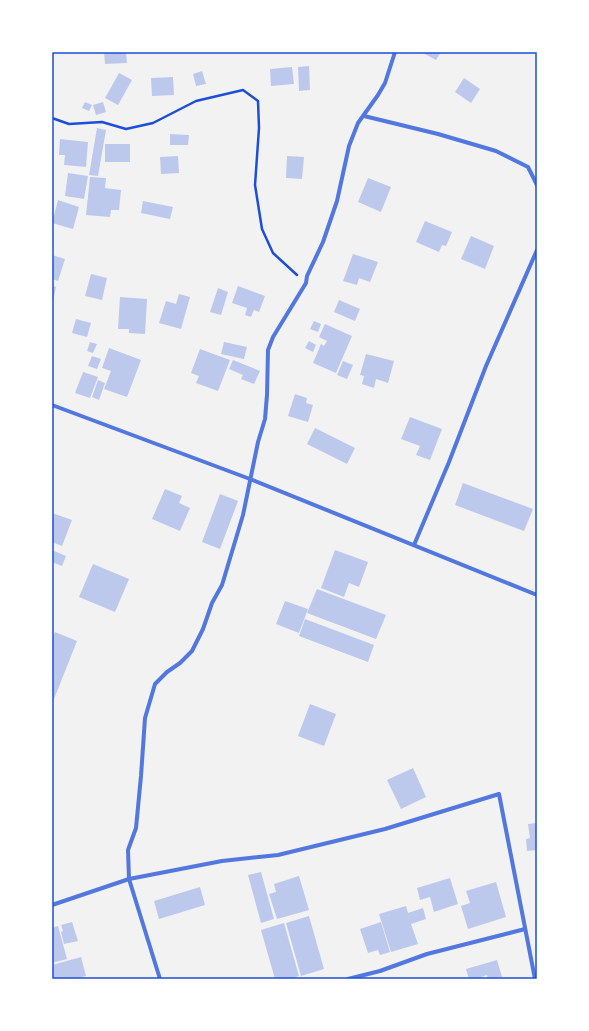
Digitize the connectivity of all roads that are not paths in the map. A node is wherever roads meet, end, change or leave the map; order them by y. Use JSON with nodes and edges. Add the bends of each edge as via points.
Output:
{"nodes":[{"id":1,"x":395,"y":52,"type":"edge"},
{"id":2,"x":364,"y":116,"type":"junction"},
{"id":3,"x":537,"y":185,"type":"edge"},
{"id":4,"x":537,"y":250,"type":"edge"},
{"id":5,"x":52,"y":405,"type":"edge"},
{"id":6,"x":250,"y":479,"type":"junction"},
{"id":7,"x":414,"y":545,"type":"junction"},
{"id":8,"x":537,"y":595,"type":"edge"},
{"id":9,"x":129,"y":879,"type":"junction"},
{"id":10,"x":52,"y":904,"type":"edge"},
{"id":11,"x":525,"y":929,"type":"junction"},
{"id":12,"x":160,"y":979,"type":"edge"},
{"id":13,"x":348,"y":979,"type":"edge"},
{"id":14,"x":535,"y":979,"type":"edge"}],
"edges":[{"from":1,"to":2,"type":"street","via":[[385,83]]},
{"from":2,"to":3,"type":"street","via":[[496,151],[528,167]]},
{"from":2,"to":6,"type":"street","via":[[348,146],[337,201],[306,284],[273,337],[268,350],[265,419]]},
{"from":4,"to":7,"type":"street","via":[[486,366]]},
{"from":5,"to":6,"type":"street"},
{"from":6,"to":7,"type":"street"},
{"from":6,"to":9,"type":"street","via":[[243,515],[222,585],[212,603],[203,630],[192,651],[155,684],[149,702],[145,718],[136,828],[128,850]]},
{"from":7,"to":8,"type":"street"},
{"from":9,"to":10,"type":"street"},
{"from":9,"to":11,"type":"street","via":[[278,855],[385,829],[499,794]]},
{"from":9,"to":12,"type":"street"},
{"from":11,"to":13,"type":"street","via":[[427,954],[380,971]]},
{"from":11,"to":14,"type":"street"}]}
